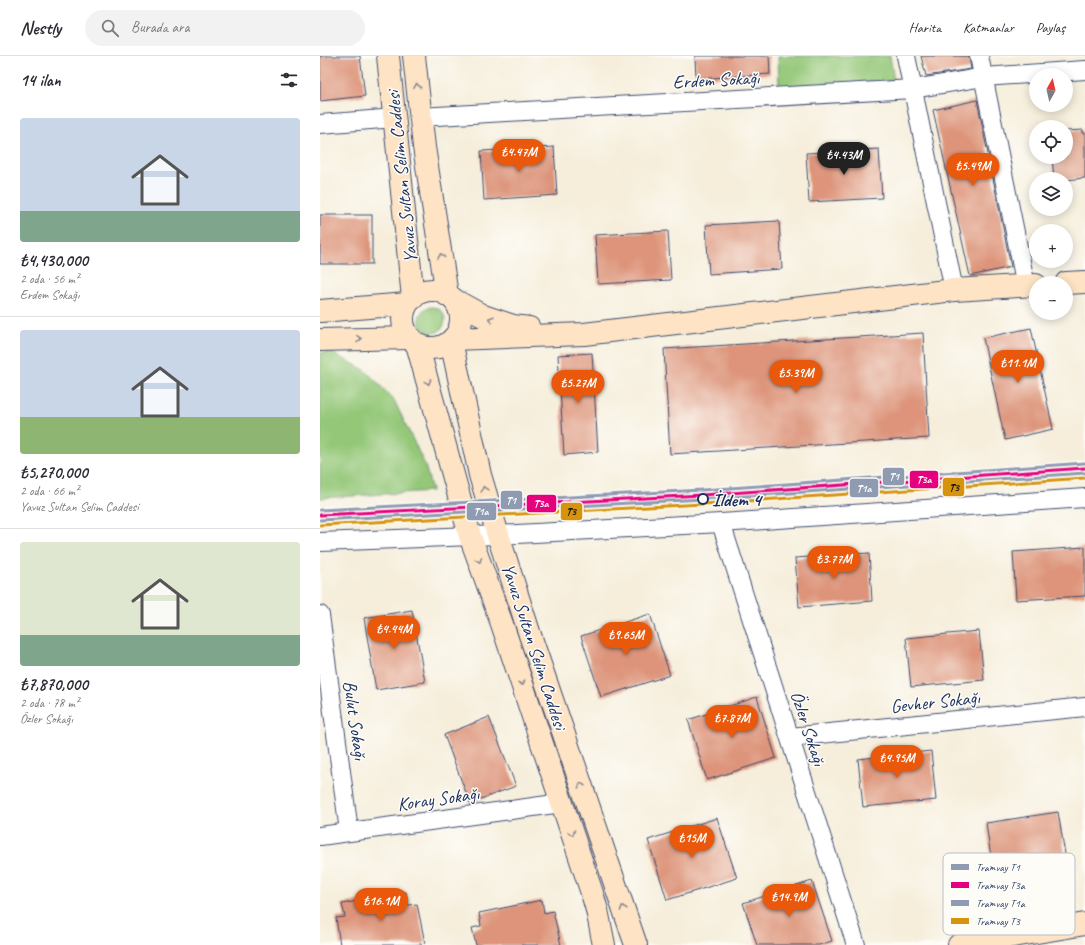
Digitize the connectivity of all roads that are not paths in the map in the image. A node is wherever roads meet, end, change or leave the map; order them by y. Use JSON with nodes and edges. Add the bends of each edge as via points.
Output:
{"nodes":[{"id":1,"x":388,"y":56,"type":"edge"},
{"id":2,"x":414,"y":56,"type":"edge"},
{"id":3,"x":906,"y":56,"type":"edge"},
{"id":4,"x":979,"y":56,"type":"edge"},
{"id":5,"x":1085,"y":70,"type":"edge"},
{"id":6,"x":984,"y":77,"type":"junction"},
{"id":7,"x":913,"y":89,"type":"junction"},
{"id":8,"x":420,"y":117,"type":"junction"},
{"id":9,"x":395,"y":118,"type":"junction"},
{"id":10,"x":320,"y":124,"type":"edge"},
{"id":11,"x":1029,"y":276,"type":"edge"},
{"id":12,"x":1085,"y":282,"type":"edge"},
{"id":13,"x":1073,"y":283,"type":"edge"},
{"id":14,"x":1029,"y":285,"type":"edge"},
{"id":15,"x":954,"y":290,"type":"junction"},
{"id":16,"x":450,"y":298,"type":"junction"},
{"id":17,"x":410,"y":301,"type":"junction"},
{"id":18,"x":320,"y":311,"type":"edge"},
{"id":19,"x":584,"y":334,"type":"junction"},
{"id":20,"x":320,"y":340,"type":"edge"},
{"id":21,"x":452,"y":340,"type":"junction"},
{"id":22,"x":414,"y":341,"type":"junction"},
{"id":23,"x":1085,"y":498,"type":"edge"},
{"id":24,"x":721,"y":523,"type":"junction"},
{"id":25,"x":498,"y":535,"type":"junction"},
{"id":26,"x":470,"y":536,"type":"junction"},
{"id":27,"x":320,"y":542,"type":"edge"},
{"id":28,"x":320,"y":615,"type":"edge"},
{"id":29,"x":1085,"y":707,"type":"edge"},
{"id":30,"x":790,"y":737,"type":"junction"},
{"id":31,"x":562,"y":803,"type":"junction"},
{"id":32,"x":349,"y":831,"type":"junction"},
{"id":33,"x":320,"y":836,"type":"edge"},
{"id":34,"x":1085,"y":924,"type":"edge"},
{"id":35,"x":1075,"y":926,"type":"edge"},
{"id":36,"x":1019,"y":935,"type":"edge"},
{"id":37,"x":604,"y":945,"type":"edge"},
{"id":38,"x":636,"y":945,"type":"edge"},
{"id":39,"x":856,"y":945,"type":"edge"},
{"id":40,"x":959,"y":945,"type":"edge"}],
"edges":[{"from":1,"to":9,"type":"street","name":"Yavuz Sultan Selim Caddesi"},
{"from":8,"to":2,"type":"street","name":"Yavuz Sultan Selim Caddesi","one_way":true},
{"from":3,"to":7,"type":"street"},
{"from":4,"to":6,"type":"street"},
{"from":5,"to":6,"type":"street","name":"Erdem Sokağı"},
{"from":6,"to":7,"type":"street","name":"Erdem Sokağı"},
{"from":6,"to":11,"type":"street"},
{"from":7,"to":8,"type":"street","name":"Erdem Sokağı"},
{"from":7,"to":15,"type":"street"},
{"from":16,"to":8,"type":"street","name":"Yavuz Sultan Selim Caddesi","one_way":true},
{"from":9,"to":10,"type":"street"},
{"from":9,"to":17,"type":"street","name":"Yavuz Sultan Selim Caddesi"},
{"from":12,"to":13,"type":"street"},
{"from":14,"to":15,"type":"street"},
{"from":15,"to":19,"type":"street"},
{"from":16,"to":17,"type":"street","via":[[439,291],[430,291],[421,293]]},
{"from":19,"to":16,"type":"street","one_way":true,"via":[[513,326],[483,316]]},
{"from":16,"to":21,"type":"street","via":[[459,308],[461,317],[457,334]]},
{"from":17,"to":18,"type":"street"},
{"from":17,"to":22,"type":"street","via":[[403,322],[405,331]]},
{"from":19,"to":21,"type":"street"},
{"from":20,"to":22,"type":"street","one_way":true},
{"from":21,"to":22,"type":"street","via":[[435,348],[426,348]]},
{"from":25,"to":21,"type":"street","name":"Yavuz Sultan Selim Caddesi","one_way":true,"via":[[480,475]]},
{"from":22,"to":26,"type":"street","name":"Yavuz Sultan Selim Caddesi","one_way":true},
{"from":23,"to":24,"type":"street"},
{"from":24,"to":25,"type":"street"},
{"from":24,"to":30,"type":"street","name":"Özler Sokağı"},
{"from":25,"to":26,"type":"street"},
{"from":38,"to":25,"type":"street","name":"Yavuz Sultan Selim Caddesi","one_way":true},
{"from":26,"to":27,"type":"street"},
{"from":26,"to":31,"type":"street","name":"Yavuz Sultan Selim Caddesi","one_way":true},
{"from":28,"to":32,"type":"street","name":"Bulut Sokağı"},
{"from":29,"to":30,"type":"street","name":"Gevher Sokağı"},
{"from":30,"to":39,"type":"street","name":"Özler Sokağı"},
{"from":31,"to":32,"type":"street","name":"Koray Sokağı"},
{"from":31,"to":37,"type":"street","name":"Yavuz Sultan Selim Caddesi","one_way":true,"via":[[596,904]]},
{"from":32,"to":33,"type":"street","name":"Koray Sokağı"},
{"from":34,"to":35,"type":"street"},
{"from":36,"to":40,"type":"street"}]}
